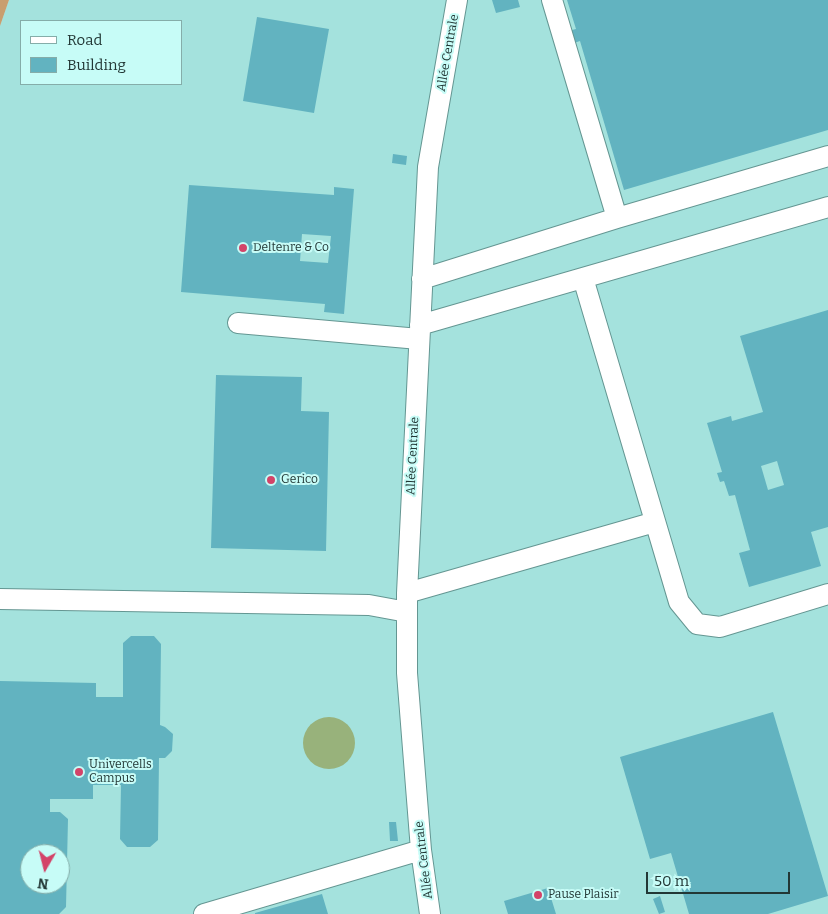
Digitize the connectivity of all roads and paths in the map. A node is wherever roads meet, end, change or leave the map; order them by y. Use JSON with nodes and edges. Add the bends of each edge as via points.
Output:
{"nodes":[{"id":1,"x":457,"y":0,"type":"edge"},
{"id":2,"x":552,"y":0,"type":"edge"},
{"id":3,"x":828,"y":156,"type":"edge"},
{"id":4,"x":828,"y":207,"type":"edge"},
{"id":5,"x":617,"y":218,"type":"junction"},
{"id":6,"x":582,"y":278,"type":"junction"},
{"id":7,"x":422,"y":279,"type":"junction"},
{"id":8,"x":238,"y":323,"type":"dead end"},
{"id":9,"x":419,"y":332,"type":"junction"},
{"id":10,"x":655,"y":522,"type":"junction"},
{"id":11,"x":828,"y":594,"type":"edge"},
{"id":12,"x":0,"y":599,"type":"edge"},
{"id":13,"x":407,"y":602,"type":"junction"},
{"id":14,"x":421,"y":850,"type":"junction"},
{"id":15,"x":204,"y":914,"type":"edge"},
{"id":16,"x":430,"y":914,"type":"edge"}],
"edges":[{"from":1,"to":7,"type":"street","name":"Allée Centrale","via":[[428,167]]},
{"from":2,"to":5,"type":"street"},
{"from":3,"to":5,"type":"street"},
{"from":4,"to":6,"type":"street"},
{"from":5,"to":7,"type":"street"},
{"from":6,"to":9,"type":"street"},
{"from":6,"to":10,"type":"street"},
{"from":7,"to":9,"type":"street","name":"Allée Centrale"},
{"from":8,"to":9,"type":"street"},
{"from":9,"to":13,"type":"street","name":"Allée Centrale"},
{"from":10,"to":11,"type":"street","via":[[679,602],[697,624],[720,627]]},
{"from":10,"to":13,"type":"street"},
{"from":12,"to":13,"type":"street","via":[[370,605]]},
{"from":13,"to":14,"type":"street","name":"Allée Centrale","via":[[407,673]]},
{"from":14,"to":15,"type":"street"},
{"from":14,"to":16,"type":"street","name":"Allée Centrale"}]}
